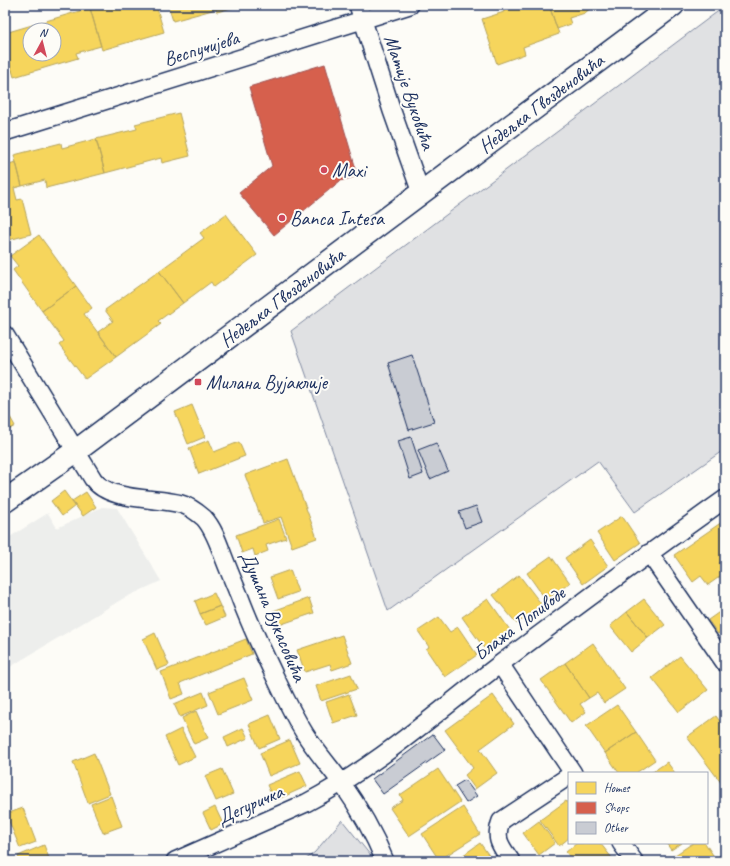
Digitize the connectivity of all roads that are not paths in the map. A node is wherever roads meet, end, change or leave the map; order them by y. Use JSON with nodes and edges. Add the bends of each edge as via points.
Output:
{"nodes":[{"id":1,"x":410,"y":5,"type":"edge"},
{"id":2,"x":673,"y":5,"type":"edge"},
{"id":3,"x":360,"y":13,"type":"edge"},
{"id":4,"x":5,"y":132,"type":"edge"},
{"id":5,"x":421,"y":193,"type":"junction"},
{"id":6,"x":5,"y":335,"type":"edge"},
{"id":7,"x":76,"y":451,"type":"junction"},
{"id":8,"x":725,"y":499,"type":"edge"},
{"id":9,"x":5,"y":501,"type":"edge"},
{"id":10,"x":649,"y":553,"type":"junction"},
{"id":11,"x":724,"y":661,"type":"edge"},
{"id":12,"x":500,"y":664,"type":"junction"},
{"id":13,"x":572,"y":772,"type":"edge"},
{"id":14,"x":568,"y":777,"type":"edge"},
{"id":15,"x":341,"y":783,"type":"junction"},
{"id":16,"x":622,"y":844,"type":"edge"},
{"id":17,"x":175,"y":861,"type":"edge"},
{"id":18,"x":385,"y":861,"type":"edge"},
{"id":19,"x":511,"y":861,"type":"edge"},
{"id":20,"x":634,"y":861,"type":"edge"}],
"edges":[{"from":1,"to":3,"type":"street","name":"Веспучијева"},
{"from":2,"to":5,"type":"main road","name":"Недељка Гвозденовића"},
{"from":3,"to":4,"type":"street","name":"Веспучијева"},
{"from":3,"to":5,"type":"street","name":"Матије Вуковића"},
{"from":5,"to":7,"type":"main road","name":"Недељка Гвозденовића"},
{"from":6,"to":7,"type":"street"},
{"from":7,"to":9,"type":"main road","name":"Недељка Гвозденовића"},
{"from":7,"to":15,"type":"street","name":"Душана Вукасовића","via":[[95,482],[104,489],[120,495],[181,504],[204,519],[220,548],[264,656],[285,699],[304,733]]},
{"from":8,"to":10,"type":"street","name":"Блажа Попиводе"},
{"from":10,"to":11,"type":"street"},
{"from":10,"to":12,"type":"street","name":"Блажа Попиводе"},
{"from":12,"to":13,"type":"street"},
{"from":12,"to":15,"type":"street","name":"Блажа Попиводе"},
{"from":14,"to":19,"type":"street","via":[[501,821],[499,843]]},
{"from":15,"to":17,"type":"street","name":"Дегуричка","via":[[306,803]]},
{"from":15,"to":18,"type":"street","name":"Душана Вукасовића","via":[[363,817]]},
{"from":16,"to":20,"type":"street"}]}
